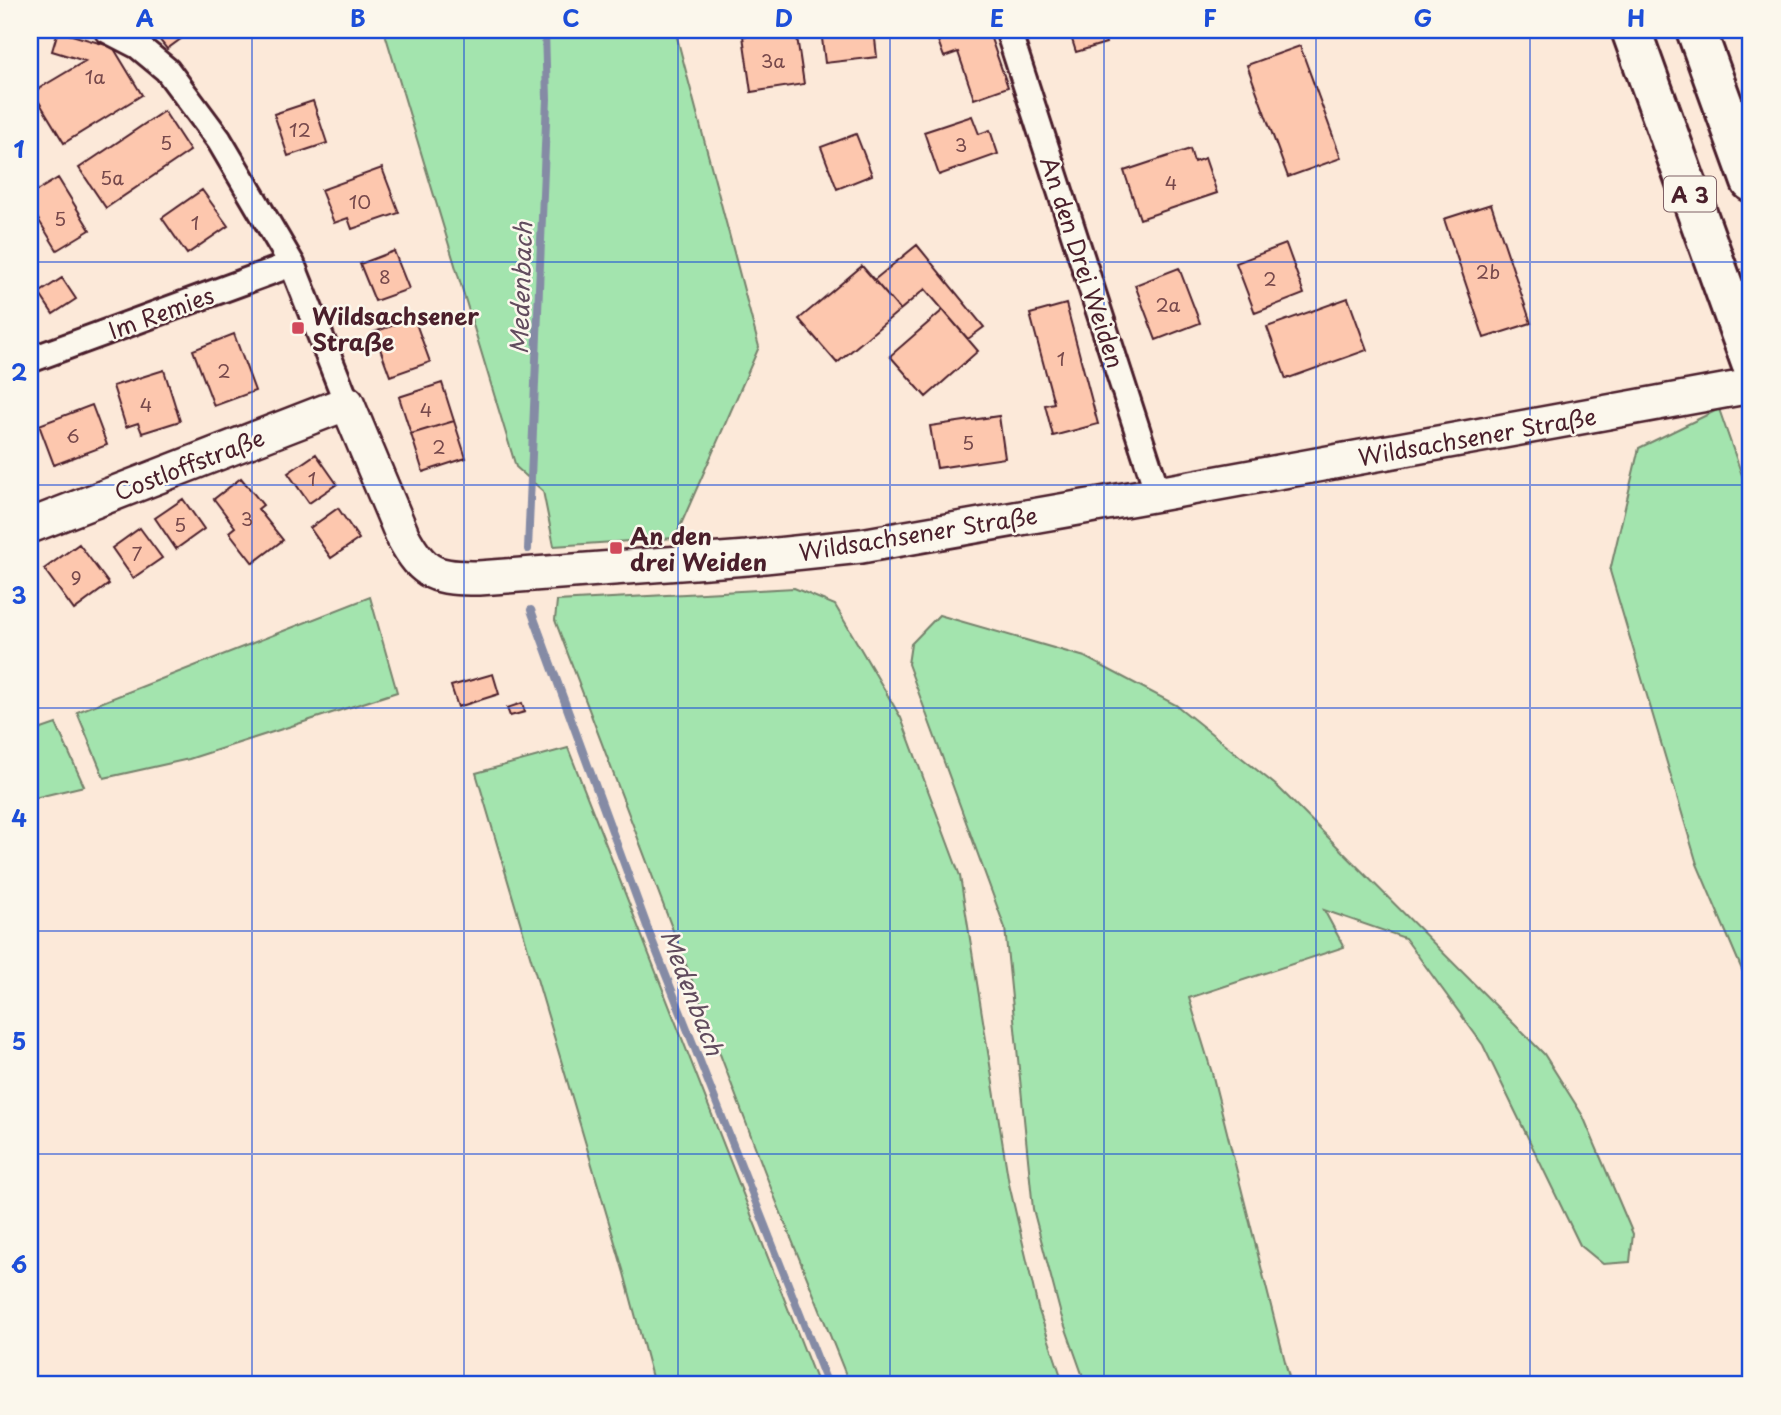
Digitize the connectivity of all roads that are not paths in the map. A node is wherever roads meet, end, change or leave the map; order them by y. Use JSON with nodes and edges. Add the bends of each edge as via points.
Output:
{"nodes":[{"id":1,"x":107,"y":30,"type":"edge"},
{"id":2,"x":1007,"y":30,"type":"edge"},
{"id":3,"x":1631,"y":30,"type":"edge"},
{"id":4,"x":1696,"y":30,"type":"edge"},
{"id":5,"x":1751,"y":183,"type":"edge"},
{"id":6,"x":292,"y":264,"type":"junction"},
{"id":7,"x":30,"y":360,"type":"edge"},
{"id":8,"x":1751,"y":369,"type":"edge"},
{"id":9,"x":347,"y":403,"type":"junction"},
{"id":10,"x":1158,"y":494,"type":"junction"},
{"id":11,"x":30,"y":526,"type":"edge"}],
"edges":[{"from":1,"to":6,"type":"street","name":"Wildsachsener Straße","via":[[138,46],[167,70],[219,140]]},
{"from":2,"to":10,"type":"street","name":"An den Drei Weiden"},
{"from":3,"to":8,"type":"highway","number":"A 3"},
{"from":4,"to":5,"type":"highway","number":"A 3"},
{"from":6,"to":7,"type":"street","name":"Im Remies"},
{"from":6,"to":9,"type":"street","name":"Wildsachsener Straße"},
{"from":8,"to":10,"type":"main road","name":"Wildsachsener Straße","via":[[1716,393]]},
{"from":9,"to":10,"type":"main road","name":"Wildsachsener Straße","via":[[413,555],[426,569],[453,578],[616,569],[861,546]]},
{"from":9,"to":11,"type":"main road","name":"Costloffstraße"}]}
